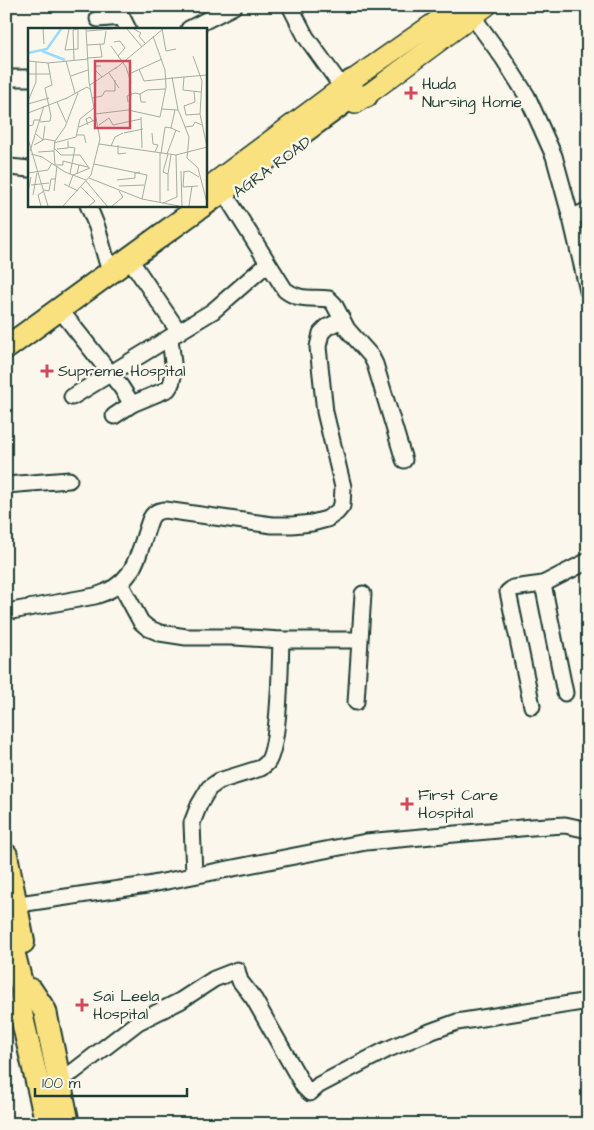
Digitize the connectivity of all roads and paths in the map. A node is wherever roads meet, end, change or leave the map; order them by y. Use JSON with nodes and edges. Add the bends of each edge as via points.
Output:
{"nodes":[{"id":1,"x":234,"y":6,"type":"edge"},
{"id":2,"x":290,"y":6,"type":"edge"},
{"id":3,"x":470,"y":9,"type":"edge"},
{"id":4,"x":98,"y":19,"type":"dead end"},
{"id":5,"x":128,"y":28,"type":"edge"},
{"id":6,"x":191,"y":28,"type":"edge"},
{"id":7,"x":28,"y":78,"type":"edge"},
{"id":8,"x":6,"y":80,"type":"edge"},
{"id":9,"x":350,"y":94,"type":"junction"},
{"id":10,"x":6,"y":164,"type":"edge"},
{"id":11,"x":28,"y":169,"type":"edge"},
{"id":12,"x":206,"y":188,"type":"edge"},
{"id":13,"x":228,"y":198,"type":"junction"},
{"id":14,"x":206,"y":202,"type":"edge"},
{"id":15,"x":88,"y":206,"type":"edge"},
{"id":16,"x":183,"y":206,"type":"edge"},
{"id":17,"x":201,"y":206,"type":"edge"},
{"id":18,"x":588,"y":210,"type":"edge"},
{"id":19,"x":571,"y":218,"type":"junction"},
{"id":20,"x":107,"y":262,"type":"junction"},
{"id":21,"x":267,"y":264,"type":"junction"},
{"id":22,"x":135,"y":267,"type":"junction"},
{"id":23,"x":588,"y":291,"type":"edge"},
{"id":24,"x":65,"y":316,"type":"junction"},
{"id":25,"x":342,"y":320,"type":"junction"},
{"id":26,"x":174,"y":335,"type":"junction"},
{"id":27,"x":6,"y":338,"type":"edge"},
{"id":28,"x":6,"y":348,"type":"edge"},
{"id":29,"x":6,"y":358,"type":"edge"},
{"id":30,"x":111,"y":375,"type":"junction"},
{"id":31,"x":72,"y":397,"type":"dead end"},
{"id":32,"x":132,"y":404,"type":"junction"},
{"id":33,"x":114,"y":416,"type":"dead end"},
{"id":34,"x":404,"y":460,"type":"dead end"},
{"id":35,"x":68,"y":480,"type":"dead end"},
{"id":36,"x":6,"y":485,"type":"edge"},
{"id":37,"x":588,"y":561,"type":"edge"},
{"id":38,"x":543,"y":584,"type":"junction"},
{"id":39,"x":121,"y":585,"type":"junction"},
{"id":40,"x":362,"y":594,"type":"dead end"},
{"id":41,"x":6,"y":612,"type":"edge"},
{"id":42,"x":282,"y":640,"type":"junction"},
{"id":43,"x":359,"y":640,"type":"junction"},
{"id":44,"x":565,"y":693,"type":"dead end"},
{"id":45,"x":356,"y":702,"type":"dead end"},
{"id":46,"x":532,"y":706,"type":"dead end"},
{"id":47,"x":588,"y":830,"type":"edge"},
{"id":48,"x":6,"y":855,"type":"edge"},
{"id":49,"x":194,"y":875,"type":"junction"},
{"id":50,"x":10,"y":911,"type":"edge"},
{"id":51,"x":588,"y":1002,"type":"edge"},
{"id":52,"x":26,"y":1003,"type":"edge"},
{"id":53,"x":58,"y":1080,"type":"junction"},
{"id":54,"x":47,"y":1124,"type":"edge"},
{"id":55,"x":58,"y":1124,"type":"edge"},
{"id":56,"x":68,"y":1124,"type":"edge"}],
"edges":[{"from":1,"to":6,"type":"street"},
{"from":2,"to":9,"type":"street","via":[[306,37]]},
{"from":3,"to":9,"type":"main road","name":"AGRA ROAD"},
{"from":3,"to":19,"type":"street","via":[[527,96],[554,156]]},
{"from":4,"to":5,"type":"street","via":[[122,17]]},
{"from":7,"to":8,"type":"street"},
{"from":9,"to":12,"type":"main road","name":"AGRA ROAD"},
{"from":9,"to":13,"type":"main road","name":"AGRA ROAD","via":[[333,124]]},
{"from":9,"to":14,"type":"highway"},
{"from":10,"to":11,"type":"street"},
{"from":13,"to":21,"type":"street"},
{"from":13,"to":22,"type":"main road","name":"AGRA ROAD"},
{"from":15,"to":20,"type":"street"},
{"from":16,"to":20,"type":"main road"},
{"from":17,"to":28,"type":"highway"},
{"from":18,"to":19,"type":"street"},
{"from":19,"to":23,"type":"street"},
{"from":20,"to":27,"type":"main road"},
{"from":21,"to":25,"type":"street","via":[[293,296],[329,299]]},
{"from":21,"to":26,"type":"street","via":[[227,300]]},
{"from":22,"to":24,"type":"main road","name":"AGRA ROAD"},
{"from":22,"to":26,"type":"street"},
{"from":24,"to":29,"type":"main road","name":"AGRA ROAD"},
{"from":24,"to":30,"type":"street"},
{"from":25,"to":34,"type":"street","via":[[374,364]]},
{"from":25,"to":39,"type":"street","via":[[327,327],[318,347],[326,412],[343,487],[342,506],[337,512],[327,519],[292,525],[158,511],[150,520],[135,562]]},
{"from":26,"to":30,"type":"street"},
{"from":26,"to":32,"type":"street","via":[[172,385]]},
{"from":30,"to":31,"type":"street"},
{"from":30,"to":32,"type":"street"},
{"from":32,"to":33,"type":"street"},
{"from":35,"to":36,"type":"street"},
{"from":37,"to":38,"type":"street"},
{"from":38,"to":44,"type":"street"},
{"from":38,"to":46,"type":"street","via":[[513,588],[508,592]]},
{"from":39,"to":41,"type":"street","via":[[95,596]]},
{"from":39,"to":42,"type":"street","via":[[141,622],[160,633],[186,637],[235,636]]},
{"from":40,"to":43,"type":"street"},
{"from":42,"to":43,"type":"street"},
{"from":42,"to":49,"type":"street","via":[[278,713],[270,756],[261,768],[219,781],[209,788],[198,805],[192,823]]},
{"from":43,"to":45,"type":"street"},
{"from":47,"to":49,"type":"street","via":[[565,825],[366,842]]},
{"from":48,"to":50,"type":"highway"},
{"from":49,"to":50,"type":"street"},
{"from":50,"to":52,"type":"highway"},
{"from":51,"to":53,"type":"street","via":[[457,1022],[386,1050],[319,1085],[310,1093],[236,970],[138,1022],[74,1072]]},
{"from":52,"to":53,"type":"highway","via":[[44,1011]]},
{"from":52,"to":54,"type":"highway","via":[[20,1009]]},
{"from":52,"to":55,"type":"highway"},
{"from":53,"to":56,"type":"highway"}]}
